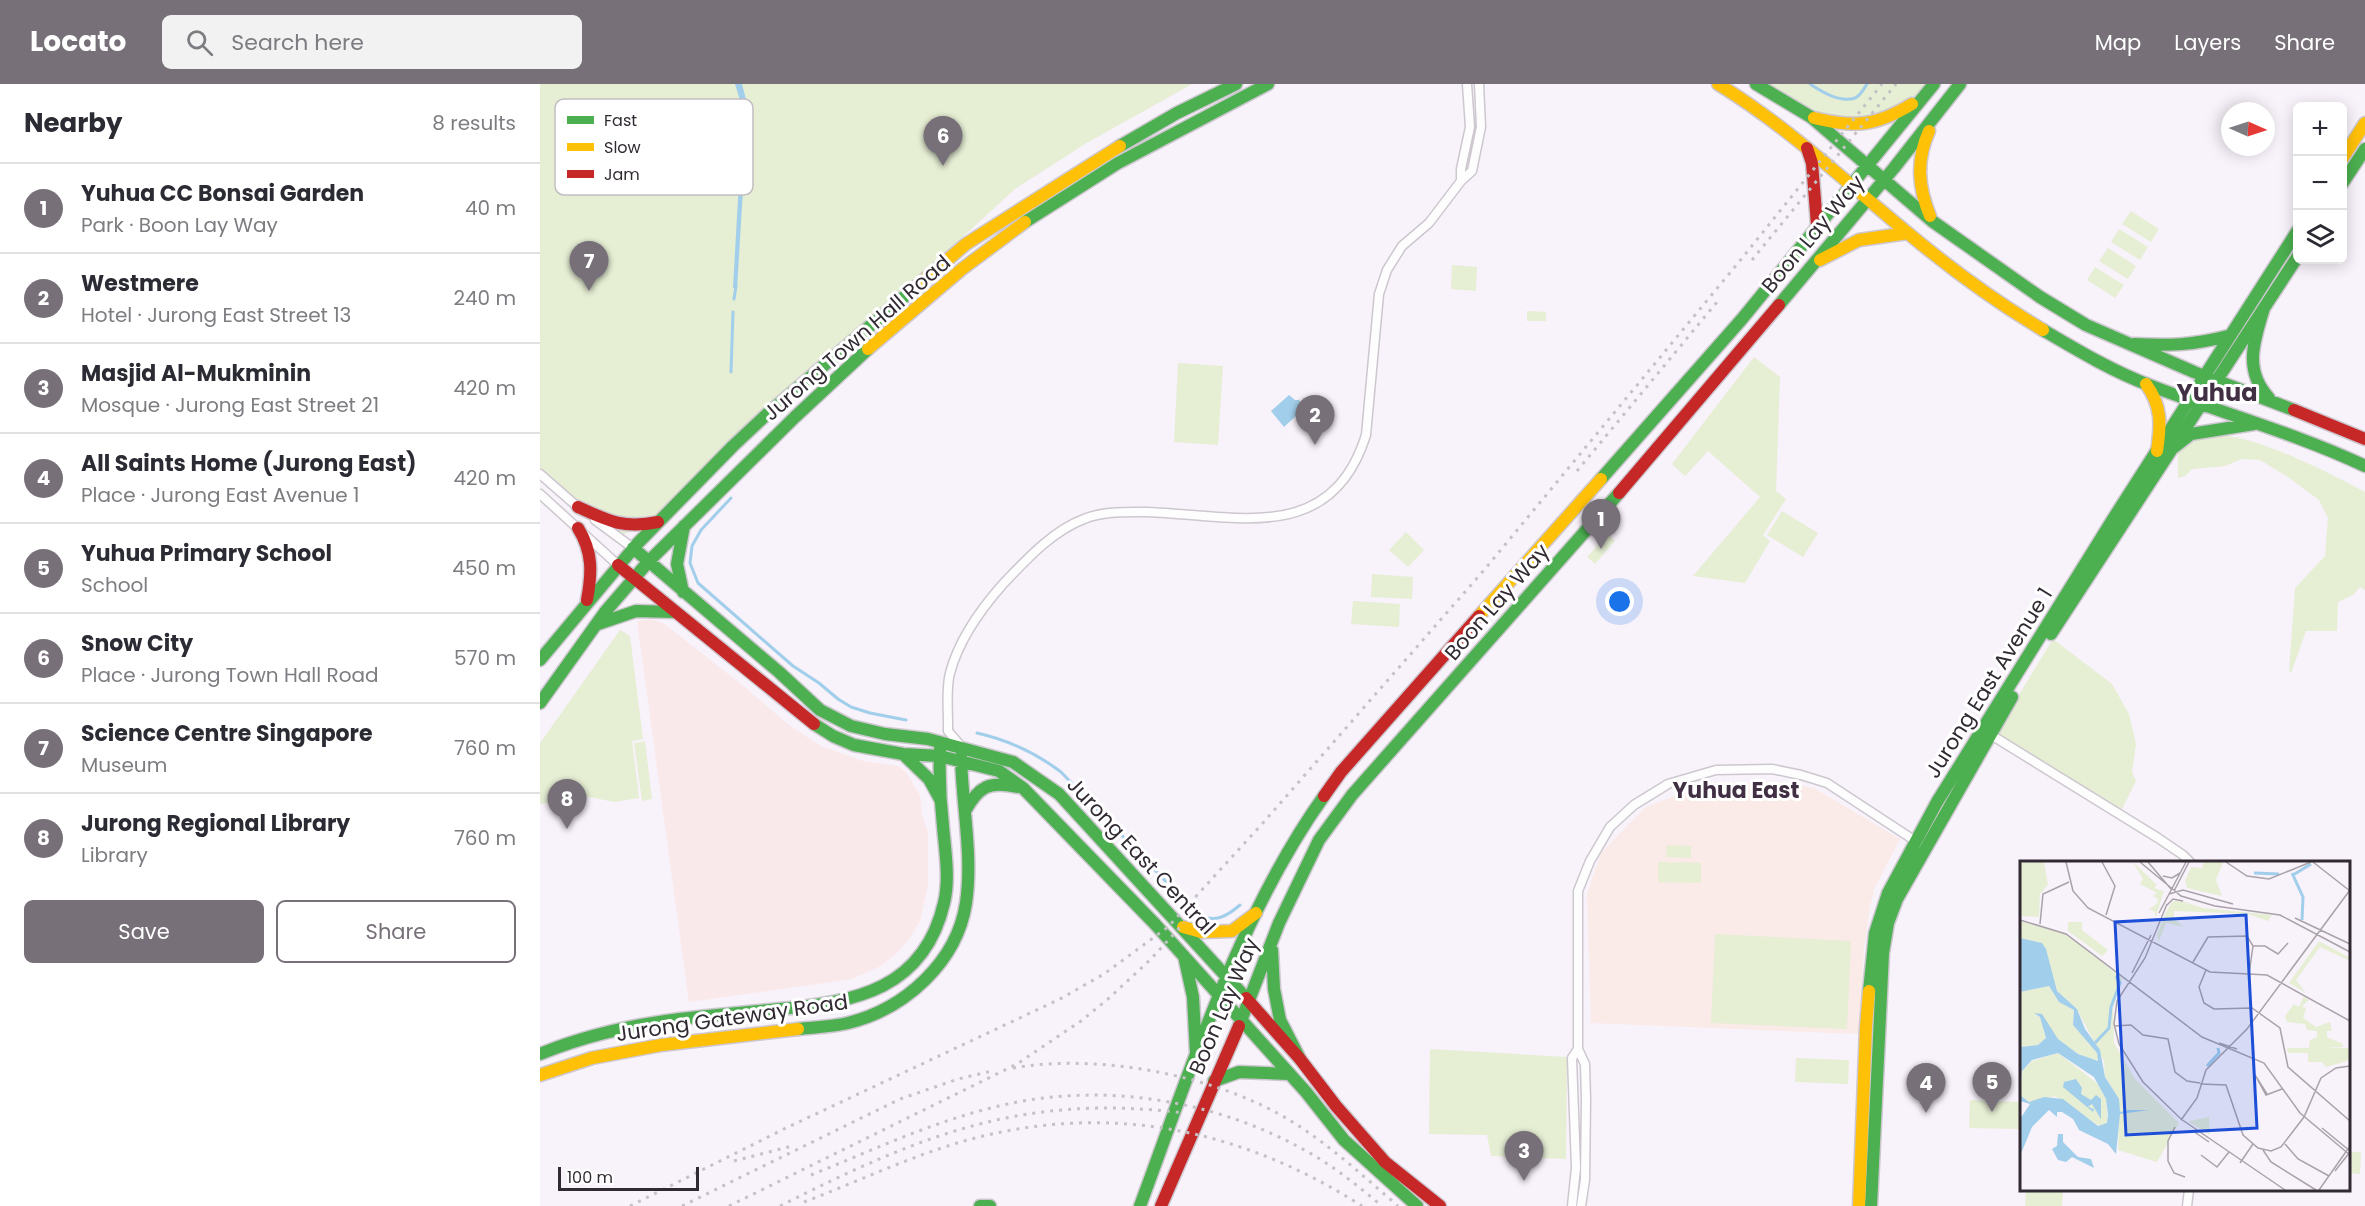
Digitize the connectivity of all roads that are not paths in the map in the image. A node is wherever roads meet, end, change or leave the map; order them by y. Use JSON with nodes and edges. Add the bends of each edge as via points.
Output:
{"nodes":[{"id":1,"x":1236,"y":84,"type":"edge"},
{"id":2,"x":1268,"y":84,"type":"edge"},
{"id":3,"x":1467,"y":84,"type":"edge"},
{"id":4,"x":1479,"y":84,"type":"edge"},
{"id":5,"x":1718,"y":84,"type":"edge"},
{"id":6,"x":1756,"y":84,"type":"edge"},
{"id":7,"x":1934,"y":84,"type":"edge"},
{"id":8,"x":1960,"y":84,"type":"edge"},
{"id":9,"x":1924,"y":96,"type":"junction"},
{"id":10,"x":1945,"y":102,"type":"junction"},
{"id":11,"x":1811,"y":117,"type":"junction"},
{"id":12,"x":2365,"y":123,"type":"edge"},
{"id":13,"x":1807,"y":147,"type":"junction"},
{"id":14,"x":2365,"y":148,"type":"edge"},
{"id":15,"x":2345,"y":156,"type":"edge"},
{"id":16,"x":1869,"y":165,"type":"junction"},
{"id":17,"x":2347,"y":177,"type":"edge"},
{"id":18,"x":1884,"y":179,"type":"junction"},
{"id":19,"x":1461,"y":181,"type":"junction"},
{"id":20,"x":1853,"y":185,"type":"junction"},
{"id":21,"x":1035,"y":198,"type":"junction"},
{"id":22,"x":1868,"y":198,"type":"junction"},
{"id":23,"x":1047,"y":208,"type":"junction"},
{"id":24,"x":1932,"y":221,"type":"junction"},
{"id":25,"x":1816,"y":225,"type":"junction"},
{"id":26,"x":1908,"y":233,"type":"junction"},
{"id":27,"x":2293,"y":238,"type":"edge"},
{"id":28,"x":1813,"y":264,"type":"junction"},
{"id":29,"x":2293,"y":264,"type":"edge"},
{"id":30,"x":2264,"y":308,"type":"junction"},
{"id":31,"x":2228,"y":336,"type":"junction"},
{"id":32,"x":2129,"y":345,"type":"junction"},
{"id":33,"x":2210,"y":378,"type":"junction"},
{"id":34,"x":2146,"y":384,"type":"junction"},
{"id":35,"x":2196,"y":401,"type":"junction"},
{"id":36,"x":2274,"y":401,"type":"junction"},
{"id":37,"x":2259,"y":423,"type":"junction"},
{"id":38,"x":2365,"y":439,"type":"edge"},
{"id":39,"x":2173,"y":448,"type":"junction"},
{"id":40,"x":2157,"y":451,"type":"junction"},
{"id":41,"x":2365,"y":466,"type":"edge"},
{"id":42,"x":540,"y":474,"type":"edge"},
{"id":43,"x":540,"y":494,"type":"edge"},
{"id":44,"x":578,"y":507,"type":"junction"},
{"id":45,"x":659,"y":522,"type":"junction"},
{"id":46,"x":684,"y":526,"type":"junction"},
{"id":47,"x":578,"y":528,"type":"junction"},
{"id":48,"x":633,"y":548,"type":"junction"},
{"id":49,"x":648,"y":562,"type":"junction"},
{"id":50,"x":618,"y":565,"type":"junction"},
{"id":51,"x":634,"y":579,"type":"junction"},
{"id":52,"x":683,"y":592,"type":"junction"},
{"id":53,"x":587,"y":603,"type":"junction"},
{"id":54,"x":675,"y":612,"type":"junction"},
{"id":55,"x":596,"y":624,"type":"junction"},
{"id":56,"x":540,"y":660,"type":"edge"},
{"id":57,"x":540,"y":703,"type":"edge"},
{"id":58,"x":948,"y":731,"type":"junction"},
{"id":59,"x":1987,"y":732,"type":"junction"},
{"id":60,"x":941,"y":742,"type":"junction"},
{"id":61,"x":961,"y":746,"type":"junction"},
{"id":62,"x":903,"y":754,"type":"junction"},
{"id":63,"x":940,"y":756,"type":"junction"},
{"id":64,"x":961,"y":762,"type":"junction"},
{"id":65,"x":1023,"y":788,"type":"junction"},
{"id":66,"x":941,"y":801,"type":"junction"},
{"id":67,"x":964,"y":812,"type":"junction"},
{"id":68,"x":1920,"y":844,"type":"junction"},
{"id":69,"x":2189,"y":861,"type":"edge"},
{"id":70,"x":1257,"y":912,"type":"junction"},
{"id":71,"x":1183,"y":927,"type":"junction"},
{"id":72,"x":1271,"y":945,"type":"junction"},
{"id":73,"x":920,"y":956,"type":"junction"},
{"id":74,"x":1184,"y":956,"type":"junction"},
{"id":75,"x":943,"y":963,"type":"junction"},
{"id":76,"x":932,"y":975,"type":"junction"},
{"id":77,"x":1228,"y":979,"type":"junction"},
{"id":78,"x":1220,"y":997,"type":"junction"},
{"id":79,"x":1249,"y":1004,"type":"junction"},
{"id":80,"x":1242,"y":1020,"type":"junction"},
{"id":81,"x":1578,"y":1049,"type":"junction"},
{"id":82,"x":540,"y":1054,"type":"edge"},
{"id":83,"x":1197,"y":1059,"type":"junction"},
{"id":84,"x":1300,"y":1059,"type":"junction"},
{"id":85,"x":1289,"y":1074,"type":"junction"},
{"id":86,"x":540,"y":1075,"type":"edge"},
{"id":87,"x":1214,"y":1081,"type":"junction"},
{"id":88,"x":2189,"y":1191,"type":"edge"},
{"id":89,"x":980,"y":1206,"type":"edge"},
{"id":90,"x":990,"y":1206,"type":"edge"},
{"id":91,"x":1140,"y":1206,"type":"edge"},
{"id":92,"x":1161,"y":1206,"type":"edge"},
{"id":93,"x":1417,"y":1206,"type":"edge"},
{"id":94,"x":1440,"y":1206,"type":"edge"},
{"id":95,"x":1572,"y":1206,"type":"edge"},
{"id":96,"x":1581,"y":1206,"type":"edge"},
{"id":97,"x":1859,"y":1206,"type":"edge"},
{"id":98,"x":1871,"y":1206,"type":"edge"},
{"id":99,"x":2187,"y":1206,"type":"edge"}],
"edges":[{"from":1,"to":21,"type":"main road","name":"Jurong Town Hall Road","via":[[1113,149]]},
{"from":2,"to":23,"type":"main road","name":"Jurong Town Hall Road","via":[[1184,126]]},
{"from":3,"to":19,"type":"street","via":[[1470,127]]},
{"from":4,"to":19,"type":"street","via":[[1478,147],[1472,171]]},
{"from":5,"to":13,"type":"main road","via":[[1750,102]]},
{"from":6,"to":11,"type":"main road"},
{"from":7,"to":9,"type":"main road","name":"Boon Lay Way"},
{"from":8,"to":10,"type":"main road","name":"Boon Lay Way"},
{"from":9,"to":11,"type":"main road","via":[[1878,123],[1851,125]]},
{"from":9,"to":16,"type":"main road","name":"Boon Lay Way"},
{"from":10,"to":18,"type":"main road","name":"Boon Lay Way"},
{"from":10,"to":24,"type":"main road","via":[[1922,146],[1919,170],[1923,201]]},
{"from":11,"to":16,"type":"main road"},
{"from":12,"to":15,"type":"main road"},
{"from":13,"to":20,"type":"main road"},
{"from":13,"to":25,"type":"main road","via":[[1812,163]]},
{"from":14,"to":17,"type":"main road"},
{"from":16,"to":18,"type":"main road"},
{"from":16,"to":20,"type":"main road","name":"Boon Lay Way"},
{"from":18,"to":22,"type":"main road","name":"Boon Lay Way"},
{"from":18,"to":24,"type":"main road"},
{"from":19,"to":58,"type":"street","via":[[1429,223],[1402,246],[1387,270],[1379,294],[1366,435],[1342,484],[1318,503],[1291,515],[1262,519],[1113,512],[1084,518],[1058,533],[1019,567],[970,627],[949,675]]},
{"from":20,"to":22,"type":"main road"},
{"from":20,"to":25,"type":"main road","name":"Boon Lay Way"},
{"from":21,"to":23,"type":"main road"},
{"from":21,"to":45,"type":"main road","name":"Jurong Town Hall Road","via":[[966,244],[912,289],[766,415]]},
{"from":22,"to":26,"type":"main road"},
{"from":22,"to":28,"type":"main road","name":"Boon Lay Way"},
{"from":23,"to":46,"type":"main road","name":"Jurong Town Hall Road","via":[[983,254],[878,341]]},
{"from":24,"to":32,"type":"main road","via":[[2049,302]]},
{"from":25,"to":70,"type":"main road","name":"Boon Lay Way","via":[[1742,319],[1349,762],[1295,838]]},
{"from":26,"to":28,"type":"main road","via":[[1859,240]]},
{"from":26,"to":34,"type":"main road","via":[[1965,278],[2038,327]]},
{"from":27,"to":31,"type":"main road","name":"Jurong East Avenue 1"},
{"from":28,"to":72,"type":"main road","name":"Boon Lay Way","via":[[1623,488],[1352,795],[1319,840]]},
{"from":29,"to":30,"type":"main road","name":"Jurong East Avenue 1"},
{"from":30,"to":33,"type":"main road","name":"Jurong East Avenue 1"},
{"from":30,"to":36,"type":"main road","via":[[2252,365],[2261,392]]},
{"from":31,"to":32,"type":"main road","via":[[2198,344]]},
{"from":31,"to":33,"type":"main road","name":"Jurong East Avenue 1"},
{"from":32,"to":33,"type":"main road"},
{"from":33,"to":35,"type":"main road","name":"Jurong East Avenue 1"},
{"from":33,"to":36,"type":"main road"},
{"from":34,"to":35,"type":"main road"},
{"from":34,"to":40,"type":"main road","via":[[2162,416]]},
{"from":35,"to":37,"type":"main road"},
{"from":35,"to":39,"type":"main road","name":"Jurong East Avenue 1"},
{"from":35,"to":40,"type":"main road","name":"Jurong East Avenue 1"},
{"from":36,"to":38,"type":"main road"},
{"from":37,"to":39,"type":"main road","via":[[2203,430]]},
{"from":37,"to":41,"type":"main road"},
{"from":39,"to":59,"type":"main road","name":"Jurong East Avenue 1"},
{"from":40,"to":59,"type":"main road","name":"Jurong East Avenue 1"},
{"from":42,"to":44,"type":"street"},
{"from":43,"to":47,"type":"street"},
{"from":44,"to":45,"type":"main road","via":[[622,526]]},
{"from":44,"to":48,"type":"street"},
{"from":45,"to":48,"type":"main road","name":"Jurong Town Hall Road"},
{"from":46,"to":49,"type":"main road","name":"Jurong Town Hall Road"},
{"from":46,"to":52,"type":"main road","via":[[677,564]]},
{"from":47,"to":50,"type":"street"},
{"from":47,"to":53,"type":"main road","via":[[591,555]]},
{"from":48,"to":49,"type":"main road","name":"Jurong East Central"},
{"from":48,"to":50,"type":"main road","name":"Jurong Town Hall Road"},
{"from":49,"to":51,"type":"main road","name":"Jurong Town Hall Road"},
{"from":49,"to":52,"type":"main road","name":"Jurong East Central"},
{"from":50,"to":51,"type":"main road","name":"Jurong East Central"},
{"from":50,"to":53,"type":"main road","name":"Jurong Town Hall Road"},
{"from":51,"to":54,"type":"main road","name":"Jurong East Central"},
{"from":51,"to":55,"type":"main road","name":"Jurong Town Hall Road"},
{"from":52,"to":60,"type":"main road","name":"Jurong East Central","via":[[820,710],[851,726]]},
{"from":53,"to":56,"type":"main road","name":"Jurong Town Hall Road"},
{"from":54,"to":55,"type":"main road","via":[[638,609]]},
{"from":54,"to":62,"type":"main road","name":"Jurong East Central","via":[[812,723],[854,745]]},
{"from":55,"to":57,"type":"main road","name":"Jurong Town Hall Road"},
{"from":58,"to":60,"type":"street"},
{"from":58,"to":61,"type":"street"},
{"from":59,"to":68,"type":"main road","name":"Jurong East Avenue 1"},
{"from":59,"to":69,"type":"street"},
{"from":60,"to":61,"type":"main road","name":"Jurong East Central"},
{"from":60,"to":63,"type":"main road","name":"Jurong Gateway Road"},
{"from":61,"to":64,"type":"main road","name":"Jurong Gateway Road"},
{"from":61,"to":71,"type":"main road","name":"Jurong East Central","via":[[1013,762],[1059,794]]},
{"from":62,"to":63,"type":"main road","name":"Jurong East Central"},
{"from":62,"to":66,"type":"main road","via":[[929,779]]},
{"from":63,"to":64,"type":"main road","name":"Jurong East Central"},
{"from":63,"to":66,"type":"main road","name":"Jurong Gateway Road"},
{"from":64,"to":65,"type":"main road","name":"Jurong East Central","via":[[999,771]]},
{"from":64,"to":67,"type":"main road","name":"Jurong Gateway Road"},
{"from":65,"to":67,"type":"main road","via":[[988,785],[972,796]]},
{"from":65,"to":74,"type":"main road","name":"Jurong East Central"},
{"from":66,"to":73,"type":"main road","name":"Jurong Gateway Road","via":[[945,901],[939,924]]},
{"from":67,"to":75,"type":"main road","name":"Jurong Gateway Road","via":[[968,877],[965,911]]},
{"from":68,"to":81,"type":"street","via":[[1827,783],[1772,769],[1716,770],[1668,784],[1634,805],[1610,827],[1578,891]]},
{"from":68,"to":97,"type":"main road","name":"Jurong East Avenue 1","via":[[1888,893],[1875,933],[1866,1027]]},
{"from":68,"to":98,"type":"main road","name":"Jurong East Avenue 1","via":[[1888,924],[1883,953]]},
{"from":70,"to":71,"type":"main road","via":[[1233,931],[1201,932]]},
{"from":70,"to":77,"type":"main road","name":"Boon Lay Way"},
{"from":71,"to":77,"type":"main road","name":"Jurong East Central"},
{"from":72,"to":79,"type":"main road","name":"Boon Lay Way"},
{"from":72,"to":84,"type":"main road","via":[[1280,1020]]},
{"from":73,"to":75,"type":"main road"},
{"from":73,"to":76,"type":"main road"},
{"from":73,"to":82,"type":"main road","name":"Jurong Gateway Road","via":[[897,978],[855,998],[630,1027],[587,1035]]},
{"from":74,"to":78,"type":"main road","name":"Jurong East Central"},
{"from":74,"to":83,"type":"main road","via":[[1194,1006]]},
{"from":75,"to":76,"type":"main road","name":"Jurong Gateway Road"},
{"from":76,"to":86,"type":"main road","name":"Jurong Gateway Road","via":[[898,1002],[848,1023],[661,1045],[592,1058]]},
{"from":77,"to":78,"type":"main road","name":"Boon Lay Way"},
{"from":77,"to":79,"type":"main road","name":"Jurong East Central"},
{"from":78,"to":80,"type":"main road","name":"Jurong East Central"},
{"from":78,"to":83,"type":"main road","name":"Boon Lay Way"},
{"from":79,"to":80,"type":"main road","name":"Boon Lay Way"},
{"from":79,"to":84,"type":"main road","name":"Jurong East Central"},
{"from":80,"to":85,"type":"main road","name":"Jurong East Central"},
{"from":80,"to":87,"type":"main road","name":"Boon Lay Way"},
{"from":81,"to":95,"type":"street","via":[[1572,1058],[1576,1168]]},
{"from":81,"to":96,"type":"street","via":[[1584,1064],[1586,1100]]},
{"from":83,"to":91,"type":"main road","name":"Boon Lay Way"},
{"from":84,"to":94,"type":"main road","name":"Jurong East Central","via":[[1385,1161]]},
{"from":85,"to":87,"type":"main road","via":[[1239,1072]]},
{"from":85,"to":93,"type":"main road","name":"Jurong East Central","via":[[1344,1140]]},
{"from":87,"to":92,"type":"main road","name":"Boon Lay Way"},
{"from":88,"to":99,"type":"street"},
{"from":89,"to":90,"type":"main road"}]}
